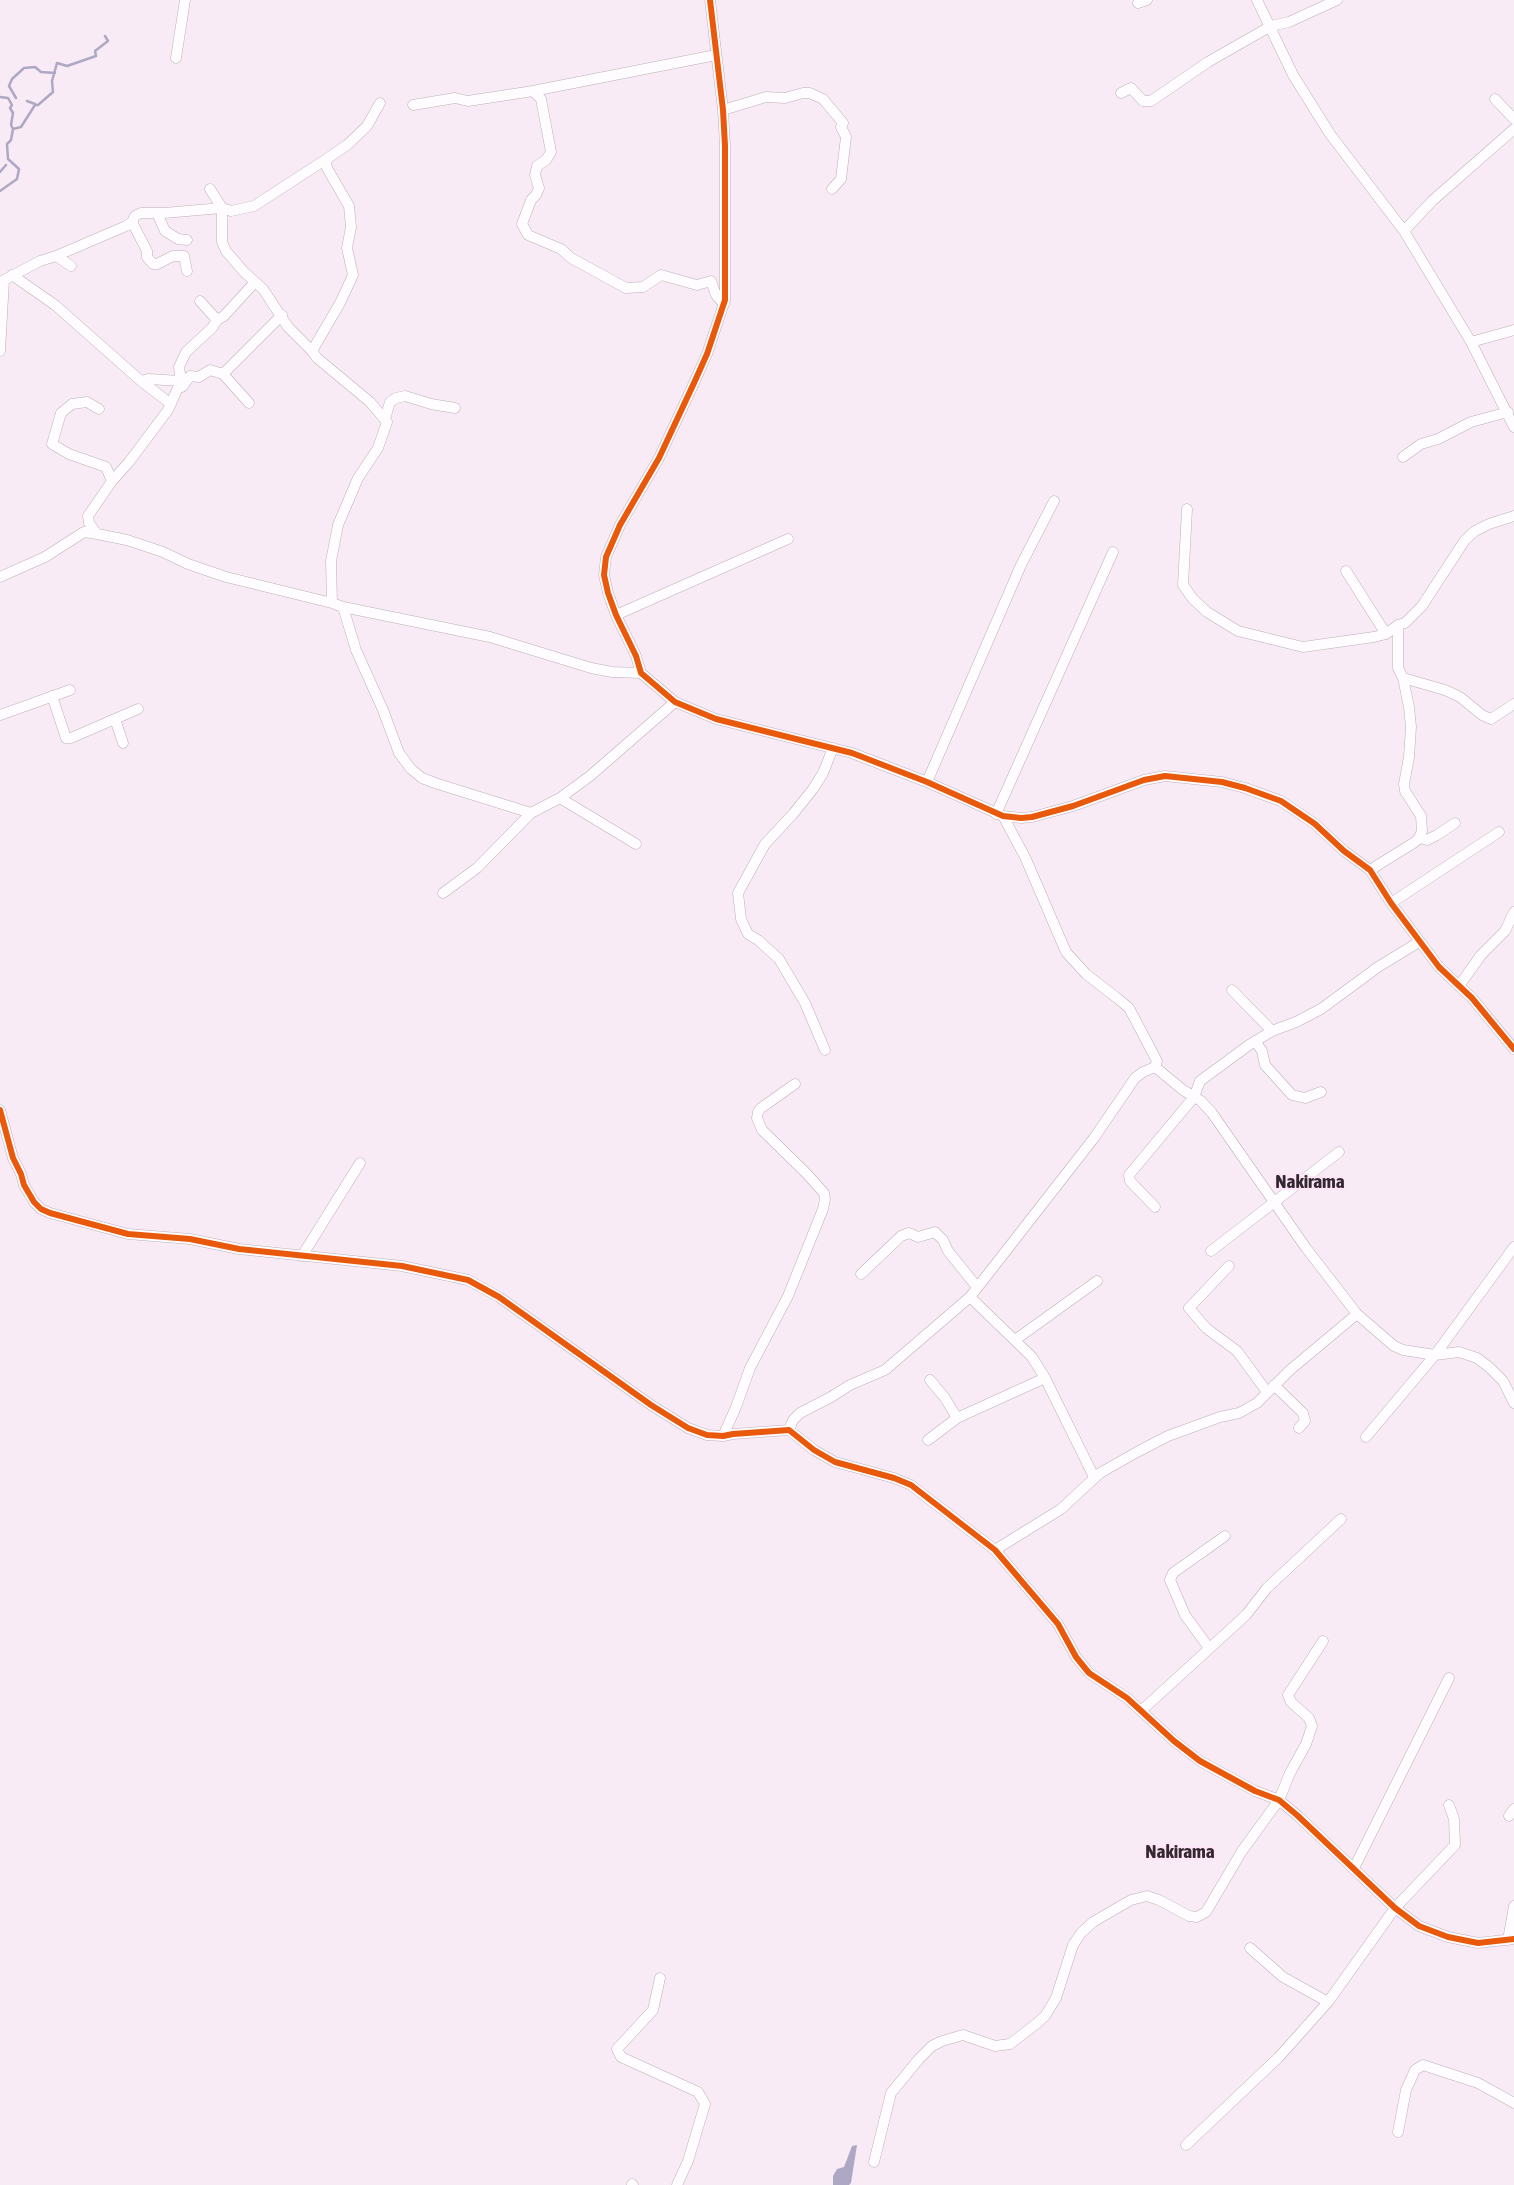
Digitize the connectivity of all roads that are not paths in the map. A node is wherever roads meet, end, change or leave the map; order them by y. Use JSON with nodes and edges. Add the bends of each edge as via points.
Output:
{"nodes":[{"id":1,"x":185,"y":0,"type":"edge"},
{"id":2,"x":710,"y":0,"type":"edge"},
{"id":3,"x":1257,"y":0,"type":"edge"},
{"id":4,"x":1337,"y":0,"type":"edge"},
{"id":5,"x":1271,"y":26,"type":"junction"},
{"id":6,"x":716,"y":55,"type":"junction"},
{"id":7,"x":176,"y":58,"type":"dead end"},
{"id":8,"x":533,"y":91,"type":"junction"},
{"id":9,"x":1121,"y":93,"type":"dead end"},
{"id":10,"x":1495,"y":99,"type":"dead end"},
{"id":11,"x":380,"y":102,"type":"dead end"},
{"id":12,"x":413,"y":104,"type":"dead end"},
{"id":13,"x":723,"y":110,"type":"junction"},
{"id":14,"x":1514,"y":119,"type":"edge"},
{"id":15,"x":1514,"y":129,"type":"edge"},
{"id":16,"x":328,"y":158,"type":"junction"},
{"id":17,"x":210,"y":189,"type":"dead end"},
{"id":18,"x":832,"y":189,"type":"dead end"},
{"id":19,"x":222,"y":208,"type":"junction"},
{"id":20,"x":157,"y":213,"type":"junction"},
{"id":21,"x":132,"y":222,"type":"junction"},
{"id":22,"x":1404,"y":231,"type":"junction"},
{"id":23,"x":187,"y":240,"type":"dead end"},
{"id":24,"x":56,"y":256,"type":"junction"},
{"id":25,"x":71,"y":266,"type":"dead end"},
{"id":26,"x":187,"y":272,"type":"dead end"},
{"id":27,"x":12,"y":275,"type":"junction"},
{"id":28,"x":711,"y":281,"type":"junction"},
{"id":29,"x":726,"y":281,"type":"junction"},
{"id":30,"x":255,"y":282,"type":"junction"},
{"id":31,"x":200,"y":301,"type":"dead end"},
{"id":32,"x":724,"y":304,"type":"junction"},
{"id":33,"x":282,"y":315,"type":"junction"},
{"id":34,"x":217,"y":320,"type":"junction"},
{"id":35,"x":1514,"y":330,"type":"edge"},
{"id":36,"x":1471,"y":342,"type":"junction"},
{"id":37,"x":0,"y":351,"type":"edge"},
{"id":38,"x":312,"y":351,"type":"junction"},
{"id":39,"x":222,"y":374,"type":"junction"},
{"id":40,"x":141,"y":381,"type":"junction"},
{"id":41,"x":180,"y":383,"type":"junction"},
{"id":42,"x":249,"y":403,"type":"dead end"},
{"id":43,"x":171,"y":404,"type":"junction"},
{"id":44,"x":455,"y":408,"type":"dead end"},
{"id":45,"x":99,"y":409,"type":"dead end"},
{"id":46,"x":1508,"y":412,"type":"junction"},
{"id":47,"x":385,"y":419,"type":"junction"},
{"id":48,"x":1514,"y":427,"type":"edge"},
{"id":49,"x":1403,"y":457,"type":"dead end"},
{"id":50,"x":112,"y":481,"type":"junction"},
{"id":51,"x":1054,"y":501,"type":"dead end"},
{"id":52,"x":1187,"y":509,"type":"dead end"},
{"id":53,"x":1514,"y":516,"type":"edge"},
{"id":54,"x":97,"y":534,"type":"junction"},
{"id":55,"x":788,"y":539,"type":"dead end"},
{"id":56,"x":1113,"y":552,"type":"dead end"},
{"id":57,"x":1346,"y":571,"type":"dead end"},
{"id":58,"x":0,"y":577,"type":"edge"},
{"id":59,"x":332,"y":603,"type":"junction"},
{"id":60,"x":343,"y":607,"type":"junction"},
{"id":61,"x":616,"y":616,"type":"junction"},
{"id":62,"x":1398,"y":625,"type":"junction"},
{"id":63,"x":1386,"y":634,"type":"junction"},
{"id":64,"x":641,"y":673,"type":"junction"},
{"id":65,"x":1403,"y":678,"type":"junction"},
{"id":66,"x":70,"y":690,"type":"dead end"},
{"id":67,"x":52,"y":696,"type":"junction"},
{"id":68,"x":675,"y":702,"type":"junction"},
{"id":69,"x":1514,"y":704,"type":"edge"},
{"id":70,"x":138,"y":709,"type":"dead end"},
{"id":71,"x":0,"y":716,"type":"edge"},
{"id":72,"x":115,"y":719,"type":"junction"},
{"id":73,"x":123,"y":744,"type":"dead end"},
{"id":74,"x":833,"y":748,"type":"junction"},
{"id":75,"x":927,"y":782,"type":"junction"},
{"id":76,"x":560,"y":798,"type":"junction"},
{"id":77,"x":531,"y":813,"type":"junction"},
{"id":78,"x":999,"y":815,"type":"junction"},
{"id":79,"x":1021,"y":818,"type":"junction"},
{"id":80,"x":1455,"y":823,"type":"dead end"},
{"id":81,"x":1499,"y":832,"type":"dead end"},
{"id":82,"x":1014,"y":837,"type":"junction"},
{"id":83,"x":1419,"y":838,"type":"junction"},
{"id":84,"x":636,"y":844,"type":"dead end"},
{"id":85,"x":1370,"y":870,"type":"junction"},
{"id":86,"x":443,"y":893,"type":"dead end"},
{"id":87,"x":1390,"y":903,"type":"junction"},
{"id":88,"x":1514,"y":912,"type":"edge"},
{"id":89,"x":1419,"y":942,"type":"junction"},
{"id":90,"x":1459,"y":986,"type":"junction"},
{"id":91,"x":1232,"y":990,"type":"dead end"},
{"id":92,"x":1272,"y":1031,"type":"junction"},
{"id":93,"x":1255,"y":1041,"type":"junction"},
{"id":94,"x":1512,"y":1044,"type":"edge"},
{"id":95,"x":824,"y":1050,"type":"dead end"},
{"id":96,"x":1155,"y":1067,"type":"junction"},
{"id":97,"x":795,"y":1084,"type":"dead end"},
{"id":98,"x":1321,"y":1092,"type":"dead end"},
{"id":99,"x":1194,"y":1097,"type":"junction"},
{"id":100,"x":0,"y":1110,"type":"edge"},
{"id":101,"x":1339,"y":1152,"type":"dead end"},
{"id":102,"x":360,"y":1163,"type":"dead end"},
{"id":103,"x":1273,"y":1202,"type":"junction"},
{"id":104,"x":1155,"y":1207,"type":"dead end"},
{"id":105,"x":1514,"y":1248,"type":"edge"},
{"id":106,"x":1210,"y":1251,"type":"dead end"},
{"id":107,"x":302,"y":1256,"type":"junction"},
{"id":108,"x":1230,"y":1266,"type":"dead end"},
{"id":109,"x":861,"y":1274,"type":"dead end"},
{"id":110,"x":1097,"y":1281,"type":"dead end"},
{"id":111,"x":977,"y":1287,"type":"junction"},
{"id":112,"x":970,"y":1297,"type":"junction"},
{"id":113,"x":1358,"y":1314,"type":"junction"},
{"id":114,"x":1015,"y":1340,"type":"junction"},
{"id":115,"x":1434,"y":1355,"type":"junction"},
{"id":116,"x":1045,"y":1378,"type":"junction"},
{"id":117,"x":930,"y":1380,"type":"dead end"},
{"id":118,"x":1270,"y":1388,"type":"junction"},
{"id":119,"x":1514,"y":1403,"type":"edge"},
{"id":120,"x":957,"y":1418,"type":"junction"},
{"id":121,"x":1299,"y":1428,"type":"dead end"},
{"id":122,"x":789,"y":1430,"type":"junction"},
{"id":123,"x":723,"y":1436,"type":"junction"},
{"id":124,"x":1366,"y":1437,"type":"dead end"},
{"id":125,"x":928,"y":1440,"type":"dead end"},
{"id":126,"x":1094,"y":1477,"type":"junction"},
{"id":127,"x":1342,"y":1519,"type":"dead end"},
{"id":128,"x":1225,"y":1536,"type":"dead end"},
{"id":129,"x":994,"y":1550,"type":"junction"},
{"id":130,"x":1323,"y":1640,"type":"dead end"},
{"id":131,"x":1209,"y":1648,"type":"junction"},
{"id":132,"x":1450,"y":1678,"type":"dead end"},
{"id":133,"x":1141,"y":1711,"type":"junction"},
{"id":134,"x":1279,"y":1800,"type":"junction"},
{"id":135,"x":1449,"y":1805,"type":"dead end"},
{"id":136,"x":1354,"y":1868,"type":"junction"},
{"id":137,"x":1514,"y":1906,"type":"edge"},
{"id":138,"x":1395,"y":1908,"type":"junction"},
{"id":139,"x":1511,"y":1939,"type":"edge"},
{"id":140,"x":1250,"y":1948,"type":"dead end"},
{"id":141,"x":660,"y":1978,"type":"dead end"},
{"id":142,"x":1328,"y":2002,"type":"junction"},
{"id":143,"x":1514,"y":2103,"type":"edge"},
{"id":144,"x":1398,"y":2132,"type":"dead end"},
{"id":145,"x":1186,"y":2145,"type":"dead end"},
{"id":146,"x":874,"y":2162,"type":"dead end"},
{"id":147,"x":677,"y":2185,"type":"edge"}],
"edges":[{"from":1,"to":7,"type":"street"},
{"from":2,"to":6,"type":"street"},
{"from":3,"to":5,"type":"street"},
{"from":4,"to":5,"type":"street","via":[[1289,22]]},
{"from":5,"to":9,"type":"street","via":[[1151,100],[1143,101],[1131,88]]},
{"from":5,"to":22,"type":"street","via":[[1293,75],[1317,114]]},
{"from":6,"to":8,"type":"street"},
{"from":6,"to":13,"type":"street"},
{"from":8,"to":12,"type":"street","via":[[468,101],[455,98]]},
{"from":8,"to":28,"type":"street","via":[[541,99],[551,152],[537,166],[535,175],[539,188],[522,224],[528,235],[562,249],[626,288],[643,286],[661,275],[696,286]]},
{"from":10,"to":14,"type":"street"},
{"from":11,"to":16,"type":"street","via":[[367,126]]},
{"from":13,"to":18,"type":"street","via":[[766,98],[785,98],[803,93],[823,99],[843,123],[841,127],[846,137],[840,179]]},
{"from":13,"to":29,"type":"street"},
{"from":15,"to":22,"type":"street","via":[[1432,201]]},
{"from":16,"to":19,"type":"street","via":[[254,206],[232,211]]},
{"from":16,"to":38,"type":"street","via":[[327,168],[348,206],[351,227],[347,248],[353,276]]},
{"from":17,"to":19,"type":"street"},
{"from":19,"to":20,"type":"street"},
{"from":19,"to":30,"type":"street","via":[[222,242],[226,251]]},
{"from":20,"to":21,"type":"street","via":[[141,212]]},
{"from":20,"to":23,"type":"street","via":[[165,231]]},
{"from":21,"to":24,"type":"street"},
{"from":21,"to":26,"type":"street","via":[[153,264],[173,256],[184,256]]},
{"from":22,"to":36,"type":"street"},
{"from":24,"to":25,"type":"street"},
{"from":24,"to":27,"type":"street"},
{"from":27,"to":37,"type":"street","via":[[4,280]]},
{"from":27,"to":40,"type":"street","via":[[55,305]]},
{"from":28,"to":29,"type":"street"},
{"from":28,"to":32,"type":"street","via":[[716,295]]},
{"from":29,"to":32,"type":"street"},
{"from":30,"to":33,"type":"street"},
{"from":30,"to":34,"type":"street"},
{"from":31,"to":34,"type":"street"},
{"from":32,"to":61,"type":"street","via":[[707,354],[674,426],[608,551],[604,575]]},
{"from":33,"to":38,"type":"street","via":[[295,335]]},
{"from":33,"to":39,"type":"street"},
{"from":34,"to":41,"type":"street","via":[[186,352],[179,367]]},
{"from":35,"to":36,"type":"street"},
{"from":36,"to":46,"type":"street"},
{"from":38,"to":47,"type":"street"},
{"from":39,"to":41,"type":"street","via":[[210,370],[198,378],[190,376],[182,387]]},
{"from":39,"to":42,"type":"street"},
{"from":40,"to":41,"type":"street"},
{"from":40,"to":43,"type":"street"},
{"from":41,"to":43,"type":"street"},
{"from":43,"to":50,"type":"street"},
{"from":44,"to":47,"type":"street","via":[[405,396],[390,402]]},
{"from":45,"to":50,"type":"street","via":[[87,402],[72,404],[60,413],[52,444],[69,454],[106,467]]},
{"from":46,"to":48,"type":"street"},
{"from":46,"to":49,"type":"street","via":[[1471,422],[1421,444]]},
{"from":47,"to":59,"type":"street","via":[[387,422],[378,448],[358,478],[338,525],[331,561]]},
{"from":50,"to":54,"type":"street","via":[[88,516]]},
{"from":51,"to":75,"type":"street","via":[[1005,601]]},
{"from":52,"to":63,"type":"street","via":[[1183,585],[1207,612],[1238,631],[1303,647]]},
{"from":53,"to":62,"type":"street","via":[[1489,524],[1465,540],[1422,606],[1405,623]]},
{"from":54,"to":58,"type":"street","via":[[84,532],[45,557]]},
{"from":54,"to":59,"type":"street","via":[[163,552],[226,577]]},
{"from":55,"to":61,"type":"street"},
{"from":56,"to":78,"type":"street"},
{"from":57,"to":63,"type":"street"},
{"from":59,"to":60,"type":"street"},
{"from":60,"to":64,"type":"street","via":[[490,637],[591,668]]},
{"from":60,"to":77,"type":"street","via":[[356,650],[399,753],[411,769],[435,784]]},
{"from":61,"to":64,"type":"street"},
{"from":62,"to":63,"type":"street"},
{"from":62,"to":65,"type":"street","via":[[1397,660]]},
{"from":64,"to":68,"type":"street"},
{"from":65,"to":69,"type":"street","via":[[1445,690],[1491,719]]},
{"from":65,"to":83,"type":"street","via":[[1410,706],[1409,757],[1404,784],[1421,816]]},
{"from":66,"to":67,"type":"street"},
{"from":67,"to":71,"type":"street"},
{"from":67,"to":72,"type":"street","via":[[66,738]]},
{"from":68,"to":74,"type":"street","via":[[716,719]]},
{"from":68,"to":76,"type":"street"},
{"from":70,"to":72,"type":"street"},
{"from":72,"to":73,"type":"street"},
{"from":74,"to":75,"type":"street"},
{"from":74,"to":95,"type":"street","via":[[813,789],[766,844],[738,893],[741,919],[748,934],[779,959],[805,1003]]},
{"from":75,"to":78,"type":"street"},
{"from":76,"to":77,"type":"street"},
{"from":76,"to":84,"type":"street"},
{"from":77,"to":86,"type":"street","via":[[477,868]]},
{"from":78,"to":79,"type":"street"},
{"from":78,"to":82,"type":"street"},
{"from":79,"to":82,"type":"street"},
{"from":79,"to":85,"type":"street","via":[[1073,806],[1144,780],[1176,776],[1222,782],[1281,801],[1315,824]]},
{"from":80,"to":83,"type":"street","via":[[1427,840]]},
{"from":81,"to":87,"type":"street"},
{"from":82,"to":96,"type":"street","via":[[1066,952],[1086,974],[1128,1008],[1157,1061]]},
{"from":83,"to":85,"type":"street"},
{"from":85,"to":87,"type":"street"},
{"from":87,"to":89,"type":"street"},
{"from":88,"to":90,"type":"street","via":[[1505,931],[1481,955]]},
{"from":89,"to":90,"type":"street","via":[[1439,968]]},
{"from":89,"to":92,"type":"street","via":[[1378,967],[1321,1009]]},
{"from":90,"to":94,"type":"street"},
{"from":91,"to":92,"type":"street"},
{"from":92,"to":93,"type":"street"},
{"from":93,"to":98,"type":"street","via":[[1262,1050],[1265,1066],[1292,1095],[1305,1098]]},
{"from":93,"to":99,"type":"street","via":[[1200,1081]]},
{"from":96,"to":99,"type":"street"},
{"from":96,"to":111,"type":"street","via":[[1135,1078],[1094,1138]]},
{"from":97,"to":123,"type":"street","via":[[761,1108],[757,1118],[762,1130],[824,1193],[823,1209],[788,1296],[750,1368]]},
{"from":99,"to":103,"type":"street","via":[[1212,1113]]},
{"from":99,"to":104,"type":"street","via":[[1129,1175],[1130,1181]]},
{"from":100,"to":107,"type":"street","via":[[24,1185],[41,1209],[128,1234]]},
{"from":101,"to":103,"type":"street"},
{"from":102,"to":107,"type":"street"},
{"from":103,"to":106,"type":"street"},
{"from":103,"to":113,"type":"street"},
{"from":105,"to":115,"type":"street"},
{"from":107,"to":123,"type":"street","via":[[402,1266],[468,1280],[499,1297],[673,1420],[707,1435]]},
{"from":108,"to":118,"type":"street","via":[[1189,1308],[1206,1328],[1237,1351]]},
{"from":109,"to":111,"type":"street","via":[[901,1236],[909,1233],[918,1237],[935,1232]]},
{"from":110,"to":114,"type":"street"},
{"from":111,"to":112,"type":"street"},
{"from":112,"to":114,"type":"street"},
{"from":112,"to":122,"type":"street","via":[[885,1370],[800,1413]]},
{"from":113,"to":115,"type":"street","via":[[1394,1346],[1409,1352]]},
{"from":113,"to":118,"type":"street"},
{"from":114,"to":116,"type":"street","via":[[1032,1357]]},
{"from":115,"to":119,"type":"street","via":[[1459,1352],[1476,1358],[1503,1381]]},
{"from":115,"to":124,"type":"street"},
{"from":116,"to":120,"type":"street"},
{"from":116,"to":126,"type":"street"},
{"from":117,"to":120,"type":"street"},
{"from":118,"to":121,"type":"street","via":[[1303,1413],[1305,1421]]},
{"from":118,"to":126,"type":"street","via":[[1257,1403],[1239,1413],[1168,1436]]},
{"from":120,"to":125,"type":"street"},
{"from":122,"to":123,"type":"street"},
{"from":122,"to":129,"type":"street","via":[[835,1462],[911,1485]]},
{"from":126,"to":129,"type":"street","via":[[1061,1509]]},
{"from":127,"to":131,"type":"street","via":[[1267,1588],[1246,1615]]},
{"from":128,"to":131,"type":"street","via":[[1173,1573],[1170,1580],[1185,1615]]},
{"from":129,"to":133,"type":"street","via":[[1058,1624],[1089,1673]]},
{"from":130,"to":134,"type":"street","via":[[1288,1695],[1291,1702],[1309,1718],[1312,1726]]},
{"from":131,"to":133,"type":"street"},
{"from":132,"to":136,"type":"street"},
{"from":133,"to":134,"type":"street","via":[[1200,1760],[1255,1791]]},
{"from":134,"to":136,"type":"street"},
{"from":134,"to":146,"type":"street","via":[[1202,1915],[1189,1916],[1147,1896],[1131,1900],[1093,1922],[1081,1933],[1073,1945],[1050,2010],[1010,2044],[995,2046],[964,2036],[932,2046],[891,2093]]},
{"from":135,"to":138,"type":"street","via":[[1454,1820],[1455,1845]]},
{"from":136,"to":138,"type":"street"},
{"from":137,"to":139,"type":"street"},
{"from":138,"to":139,"type":"street","via":[[1418,1926],[1448,1937],[1478,1943]]},
{"from":138,"to":142,"type":"street"},
{"from":140,"to":142,"type":"street","via":[[1283,1977]]},
{"from":141,"to":147,"type":"street","via":[[653,2010],[617,2049],[621,2058],[698,2092],[705,2104],[688,2161]]},
{"from":142,"to":145,"type":"street","via":[[1278,2058]]},
{"from":143,"to":144,"type":"street","via":[[1478,2083],[1423,2065],[1415,2070],[1406,2090]]}]}
